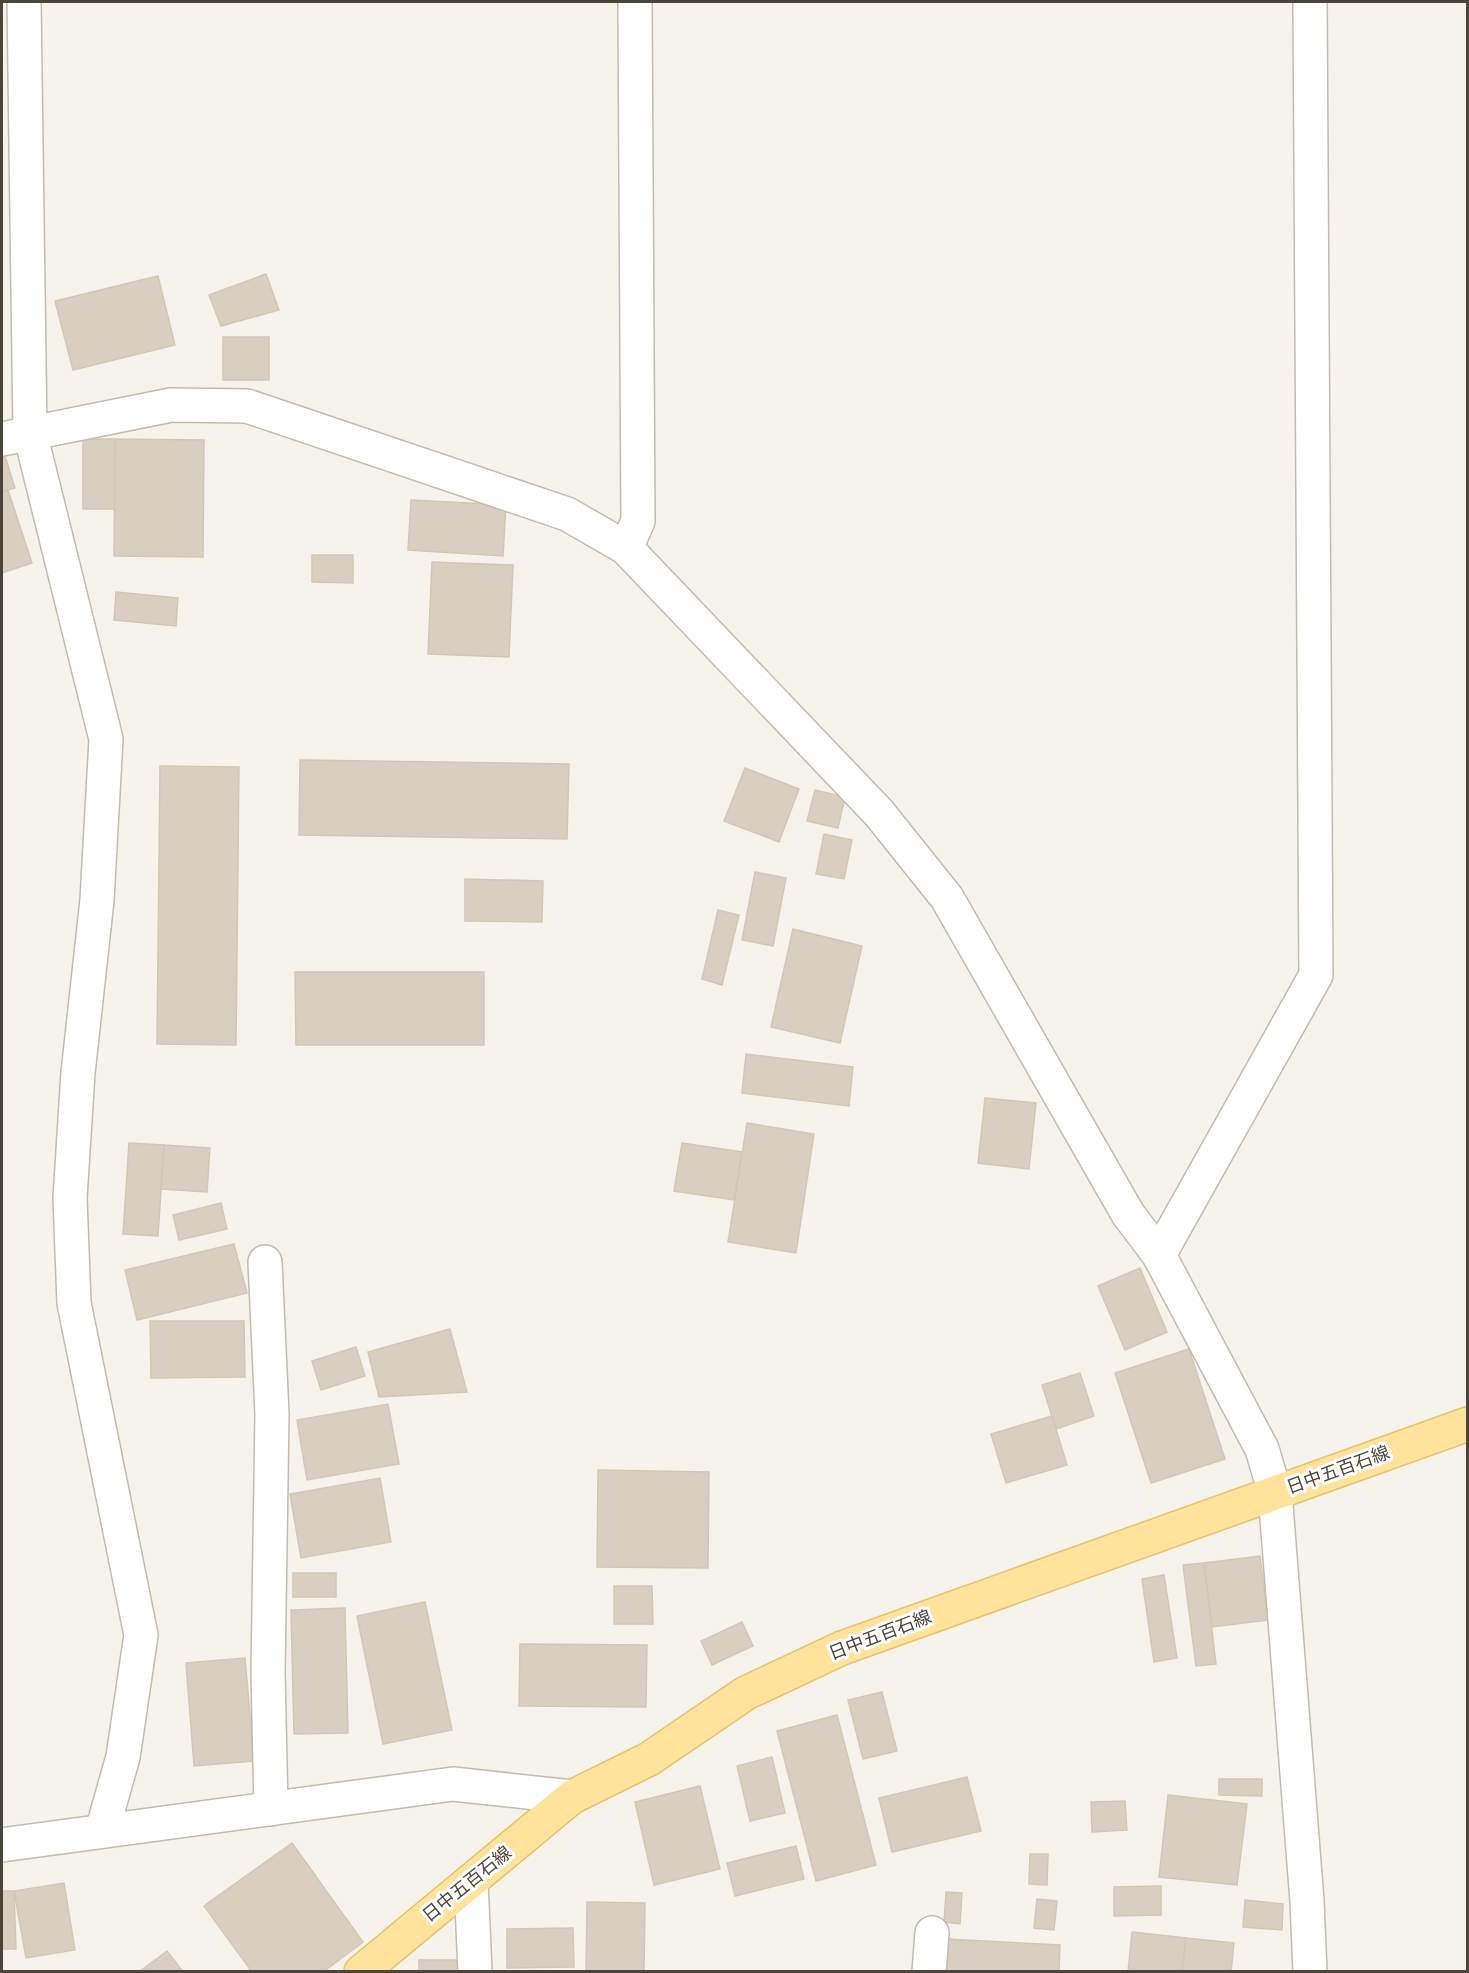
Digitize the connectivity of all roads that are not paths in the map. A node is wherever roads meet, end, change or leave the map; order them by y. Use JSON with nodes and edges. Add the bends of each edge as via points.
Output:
{"nodes":[{"id":1,"x":24,"y":2,"type":"edge"},
{"id":2,"x":636,"y":2,"type":"edge"},
{"id":3,"x":1310,"y":2,"type":"edge"},
{"id":4,"x":16,"y":436,"type":"edge"},
{"id":5,"x":626,"y":548,"type":"junction"},
{"id":6,"x":1159,"y":1255,"type":"junction"},
{"id":7,"x":265,"y":1262,"type":"dead end"},
{"id":8,"x":1467,"y":1424,"type":"edge"},
{"id":9,"x":1275,"y":1493,"type":"junction"},
{"id":10,"x":572,"y":1797,"type":"junction"},
{"id":11,"x":271,"y":1809,"type":"junction"},
{"id":12,"x":102,"y":1831,"type":"junction"},
{"id":13,"x":2,"y":1845,"type":"edge"},
{"id":14,"x":471,"y":1881,"type":"junction"},
{"id":15,"x":932,"y":1933,"type":"dead end"},
{"id":16,"x":360,"y":1971,"type":"edge"},
{"id":17,"x":475,"y":1971,"type":"edge"},
{"id":18,"x":929,"y":1971,"type":"edge"},
{"id":19,"x":1310,"y":1971,"type":"edge"}],
"edges":[{"from":1,"to":4,"type":"street"},
{"from":2,"to":5,"type":"street","via":[[638,521]]},
{"from":3,"to":6,"type":"street","via":[[1316,975]]},
{"from":4,"to":5,"type":"street","via":[[171,405],[247,406],[567,514]]},
{"from":4,"to":12,"type":"street","via":[[106,739],[97,900],[78,1073],[70,1210],[74,1304],[141,1635],[123,1757]]},
{"from":5,"to":6,"type":"street","via":[[879,813],[947,898],[1128,1214]]},
{"from":6,"to":9,"type":"street","via":[[1262,1449]]},
{"from":7,"to":11,"type":"street","via":[[272,1414],[268,1673]]},
{"from":8,"to":9,"type":"main road","name":"日中五百石線"},
{"from":9,"to":10,"type":"main road","name":"日中五百石線","via":[[842,1648],[746,1693],[649,1759]]},
{"from":9,"to":19,"type":"street"},
{"from":10,"to":11,"type":"street","via":[[453,1784]]},
{"from":10,"to":14,"type":"main road","name":"日中五百石線"},
{"from":11,"to":12,"type":"street"},
{"from":12,"to":13,"type":"street"},
{"from":14,"to":16,"type":"main road","name":"日中五百石線"},
{"from":14,"to":17,"type":"street"},
{"from":15,"to":18,"type":"street"}]}
